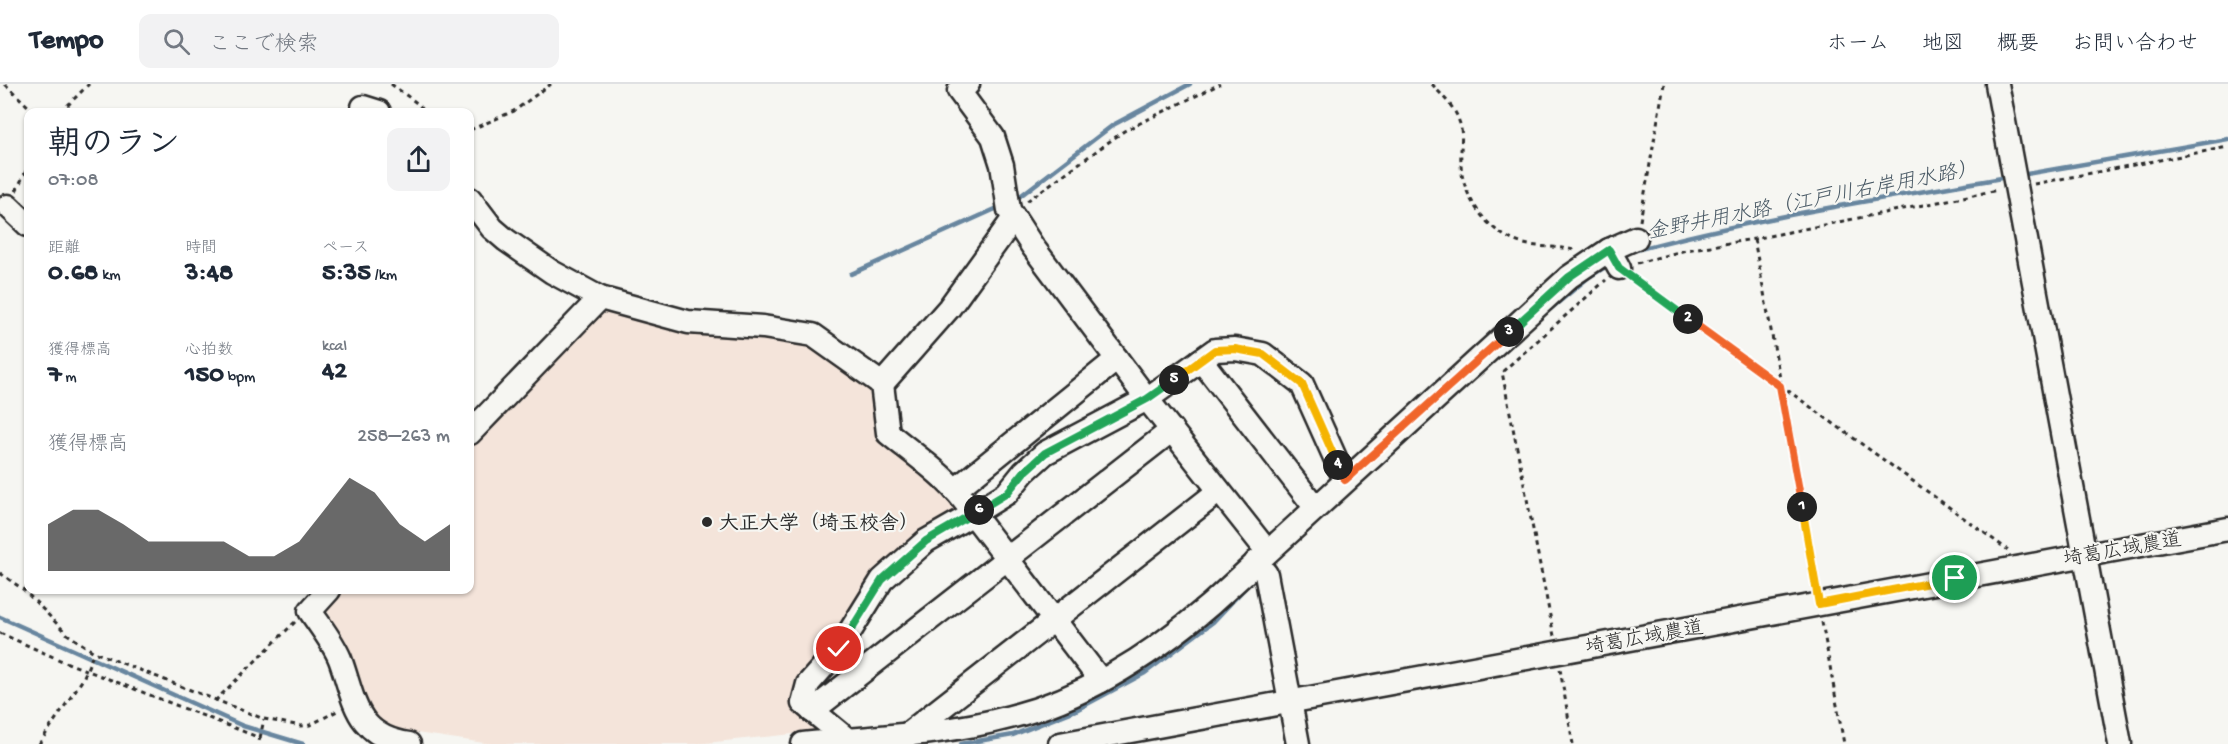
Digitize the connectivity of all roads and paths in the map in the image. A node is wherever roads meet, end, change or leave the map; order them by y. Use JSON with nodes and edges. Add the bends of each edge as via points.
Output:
{"nodes":[{"id":1,"x":5,"y":84,"type":"edge"},
{"id":2,"x":89,"y":84,"type":"edge"},
{"id":3,"x":391,"y":84,"type":"edge"},
{"id":4,"x":551,"y":84,"type":"edge"},
{"id":5,"x":968,"y":84,"type":"edge"},
{"id":6,"x":1220,"y":84,"type":"edge"},
{"id":7,"x":1432,"y":84,"type":"edge"},
{"id":8,"x":1664,"y":84,"type":"edge"},
{"id":9,"x":1996,"y":84,"type":"edge"},
{"id":10,"x":30,"y":108,"type":"edge"},
{"id":11,"x":65,"y":108,"type":"edge"},
{"id":12,"x":422,"y":108,"type":"edge"},
{"id":13,"x":474,"y":128,"type":"edge"},
{"id":14,"x":2228,"y":147,"type":"edge"},
{"id":15,"x":2016,"y":179,"type":"junction"},
{"id":16,"x":474,"y":204,"type":"edge"},
{"id":17,"x":8,"y":206,"type":"dead end"},
{"id":18,"x":1010,"y":209,"type":"junction"},
{"id":19,"x":24,"y":221,"type":"edge"},
{"id":20,"x":1636,"y":238,"type":"joint"},
{"id":21,"x":1754,"y":239,"type":"junction"},
{"id":22,"x":1607,"y":259,"type":"junction"},
{"id":23,"x":600,"y":298,"type":"junction"},
{"id":24,"x":1117,"y":359,"type":"junction"},
{"id":25,"x":1201,"y":360,"type":"junction"},
{"id":26,"x":882,"y":384,"type":"junction"},
{"id":27,"x":1780,"y":386,"type":"junction"},
{"id":28,"x":1147,"y":399,"type":"junction"},
{"id":29,"x":474,"y":429,"type":"edge"},
{"id":30,"x":1172,"y":430,"type":"junction"},
{"id":31,"x":1345,"y":480,"type":"junction"},
{"id":32,"x":955,"y":490,"type":"junction"},
{"id":33,"x":1220,"y":491,"type":"junction"},
{"id":34,"x":1315,"y":507,"type":"junction"},
{"id":35,"x":973,"y":514,"type":"junction"},
{"id":36,"x":2228,"y":529,"type":"edge"},
{"id":37,"x":2086,"y":555,"type":"junction"},
{"id":38,"x":1007,"y":558,"type":"junction"},
{"id":39,"x":1263,"y":562,"type":"junction"},
{"id":40,"x":2023,"y":566,"type":"junction"},
{"id":41,"x":0,"y":573,"type":"edge"},
{"id":42,"x":24,"y":590,"type":"edge"},
{"id":43,"x":28,"y":594,"type":"edge"},
{"id":44,"x":325,"y":594,"type":"edge"},
{"id":45,"x":1819,"y":604,"type":"junction"},
{"id":46,"x":1055,"y":619,"type":"junction"},
{"id":47,"x":296,"y":622,"type":"dead end"},
{"id":48,"x":0,"y":633,"type":"edge"},
{"id":49,"x":94,"y":652,"type":"junction"},
{"id":50,"x":1557,"y":652,"type":"junction"},
{"id":51,"x":87,"y":670,"type":"junction"},
{"id":52,"x":1101,"y":681,"type":"junction"},
{"id":53,"x":215,"y":701,"type":"junction"},
{"id":54,"x":1290,"y":701,"type":"junction"},
{"id":55,"x":354,"y":702,"type":"junction"},
{"id":56,"x":812,"y":711,"type":"junction"},
{"id":57,"x":264,"y":719,"type":"junction"},
{"id":58,"x":909,"y":733,"type":"junction"},
{"id":59,"x":260,"y":738,"type":"junction"},
{"id":60,"x":848,"y":740,"type":"junction"},
{"id":61,"x":39,"y":744,"type":"edge"},
{"id":62,"x":258,"y":744,"type":"edge"},
{"id":63,"x":409,"y":744,"type":"edge"},
{"id":64,"x":803,"y":744,"type":"edge"},
{"id":65,"x":1060,"y":744,"type":"edge"},
{"id":66,"x":1298,"y":744,"type":"edge"},
{"id":67,"x":1573,"y":744,"type":"edge"},
{"id":68,"x":1844,"y":744,"type":"edge"},
{"id":69,"x":2120,"y":744,"type":"edge"}],
"edges":[{"from":1,"to":10,"type":"path"},
{"from":2,"to":11,"type":"path"},
{"from":3,"to":12,"type":"path"},
{"from":4,"to":13,"type":"path","via":[[514,111]]},
{"from":5,"to":18,"type":"street","via":[[959,91],[993,137]]},
{"from":6,"to":18,"type":"path","via":[[1124,131],[1037,195]]},
{"from":7,"to":22,"type":"path","via":[[1459,119],[1462,180],[1489,223],[1514,241],[1563,247]]},
{"from":8,"to":20,"type":"path"},
{"from":9,"to":15,"type":"street"},
{"from":14,"to":15,"type":"path"},
{"from":15,"to":21,"type":"path"},
{"from":15,"to":37,"type":"street"},
{"from":16,"to":23,"type":"street","via":[[506,240],[552,272]]},
{"from":17,"to":19,"type":"street"},
{"from":18,"to":24,"type":"street","via":[[1033,247]]},
{"from":18,"to":26,"type":"street","via":[[949,308]]},
{"from":20,"to":22,"type":"street"},
{"from":21,"to":22,"type":"path"},
{"from":21,"to":27,"type":"path"},
{"from":22,"to":27,"type":"path"},
{"from":22,"to":31,"type":"street","via":[[1569,277]]},
{"from":22,"to":50,"type":"path","via":[[1502,372]]},
{"from":23,"to":26,"type":"street","via":[[688,322],[813,335]]},
{"from":23,"to":29,"type":"street"},
{"from":24,"to":28,"type":"street"},
{"from":24,"to":32,"type":"street"},
{"from":25,"to":28,"type":"street"},
{"from":25,"to":31,"type":"street","via":[[1215,350],[1235,349],[1263,354],[1283,368],[1302,384]]},
{"from":25,"to":34,"type":"street"},
{"from":26,"to":32,"type":"street","via":[[888,433]]},
{"from":27,"to":40,"type":"path","via":[[2021,559]]},
{"from":27,"to":45,"type":"path"},
{"from":28,"to":30,"type":"street"},
{"from":28,"to":35,"type":"street","via":[[1045,453],[1007,493]]},
{"from":30,"to":33,"type":"street"},
{"from":30,"to":38,"type":"street"},
{"from":31,"to":34,"type":"street"},
{"from":32,"to":35,"type":"street"},
{"from":33,"to":39,"type":"street"},
{"from":33,"to":46,"type":"street"},
{"from":34,"to":39,"type":"street"},
{"from":35,"to":38,"type":"street"},
{"from":35,"to":56,"type":"street","via":[[926,541],[882,580],[839,649],[808,684],[803,703]]},
{"from":36,"to":37,"type":"street","name":"埼葛広域農道"},
{"from":37,"to":40,"type":"street","name":"埼葛広域農道"},
{"from":37,"to":69,"type":"street"},
{"from":38,"to":46,"type":"street"},
{"from":38,"to":56,"type":"street"},
{"from":39,"to":52,"type":"street","via":[[1150,652]]},
{"from":39,"to":54,"type":"street"},
{"from":40,"to":45,"type":"street","name":"埼葛広域農道"},
{"from":41,"to":42,"type":"path"},
{"from":43,"to":49,"type":"path","via":[[67,634]]},
{"from":44,"to":55,"type":"street","via":[[310,611],[339,657]]},
{"from":45,"to":50,"type":"street","name":"埼葛広域農道"},
{"from":45,"to":68,"type":"path"},
{"from":46,"to":52,"type":"street"},
{"from":46,"to":58,"type":"street"},
{"from":47,"to":53,"type":"path"},
{"from":48,"to":51,"type":"path"},
{"from":49,"to":51,"type":"path"},
{"from":49,"to":53,"type":"path"},
{"from":50,"to":54,"type":"street","name":"埼葛広域農道"},
{"from":50,"to":67,"type":"path"},
{"from":51,"to":59,"type":"path"},
{"from":51,"to":61,"type":"path"},
{"from":52,"to":58,"type":"street","via":[[1011,717],[967,727]]},
{"from":53,"to":57,"type":"path"},
{"from":54,"to":65,"type":"street","name":"埼葛広域農道"},
{"from":54,"to":66,"type":"street"},
{"from":55,"to":57,"type":"path","via":[[310,725]]},
{"from":55,"to":63,"type":"street","via":[[367,725]]},
{"from":56,"to":60,"type":"street"},
{"from":57,"to":59,"type":"path"},
{"from":58,"to":60,"type":"street"},
{"from":59,"to":62,"type":"path"},
{"from":60,"to":64,"type":"street"}]}
